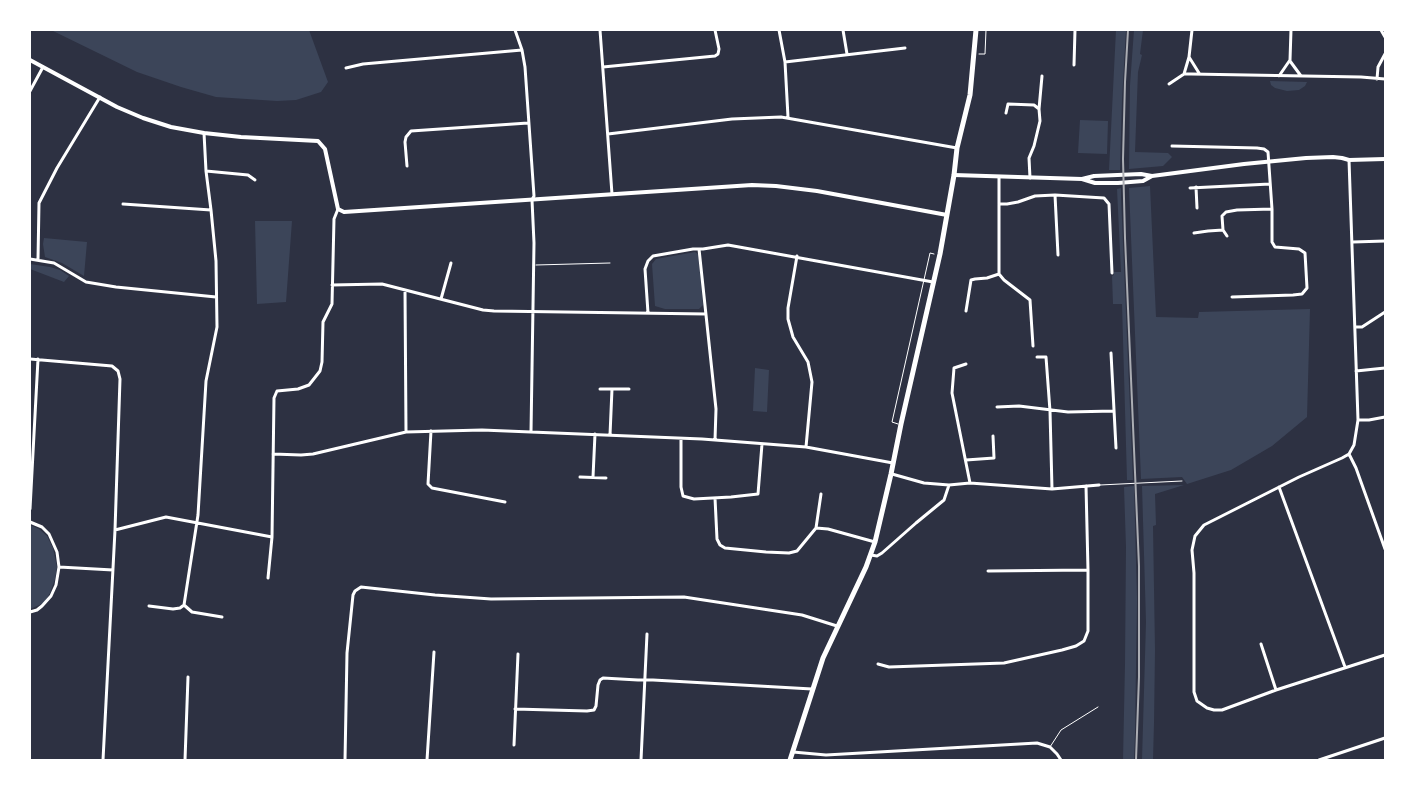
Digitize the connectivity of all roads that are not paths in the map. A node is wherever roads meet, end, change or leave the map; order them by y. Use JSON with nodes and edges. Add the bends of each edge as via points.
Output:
{"nodes":[{"id":1,"x":515,"y":30,"type":"edge"},
{"id":2,"x":600,"y":30,"type":"edge"},
{"id":3,"x":716,"y":30,"type":"edge"},
{"id":4,"x":779,"y":30,"type":"edge"},
{"id":5,"x":843,"y":30,"type":"edge"},
{"id":6,"x":976,"y":30,"type":"edge"},
{"id":7,"x":986,"y":30,"type":"edge"},
{"id":8,"x":1075,"y":30,"type":"edge"},
{"id":9,"x":1192,"y":30,"type":"edge"},
{"id":10,"x":1291,"y":30,"type":"edge"},
{"id":11,"x":1381,"y":30,"type":"edge"},
{"id":12,"x":1385,"y":37,"type":"edge"},
{"id":13,"x":904,"y":48,"type":"dead end"},
{"id":14,"x":522,"y":50,"type":"junction"},
{"id":15,"x":847,"y":54,"type":"junction"},
{"id":16,"x":979,"y":54,"type":"dead end"},
{"id":17,"x":1385,"y":54,"type":"edge"},
{"id":18,"x":1189,"y":57,"type":"junction"},
{"id":19,"x":30,"y":60,"type":"edge"},
{"id":20,"x":1290,"y":60,"type":"junction"},
{"id":21,"x":784,"y":62,"type":"junction"},
{"id":22,"x":1074,"y":65,"type":"dead end"},
{"id":23,"x":43,"y":67,"type":"junction"},
{"id":24,"x":603,"y":67,"type":"junction"},
{"id":25,"x":346,"y":68,"type":"dead end"},
{"id":26,"x":1184,"y":74,"type":"junction"},
{"id":27,"x":1199,"y":74,"type":"junction"},
{"id":28,"x":1042,"y":76,"type":"dead end"},
{"id":29,"x":1278,"y":76,"type":"junction"},
{"id":30,"x":1301,"y":76,"type":"junction"},
{"id":31,"x":1377,"y":79,"type":"junction"},
{"id":32,"x":1385,"y":79,"type":"edge"},
{"id":33,"x":1169,"y":84,"type":"dead end"},
{"id":34,"x":30,"y":90,"type":"edge"},
{"id":35,"x":100,"y":97,"type":"junction"},
{"id":36,"x":1039,"y":109,"type":"junction"},
{"id":37,"x":1006,"y":113,"type":"dead end"},
{"id":38,"x":788,"y":118,"type":"junction"},
{"id":39,"x":528,"y":123,"type":"junction"},
{"id":40,"x":204,"y":133,"type":"junction"},
{"id":41,"x":608,"y":134,"type":"junction"},
{"id":42,"x":1172,"y":146,"type":"dead end"},
{"id":43,"x":957,"y":148,"type":"junction"},
{"id":44,"x":1385,"y":159,"type":"edge"},
{"id":45,"x":1349,"y":160,"type":"junction"},
{"id":46,"x":1269,"y":162,"type":"junction"},
{"id":47,"x":407,"y":166,"type":"dead end"},
{"id":48,"x":206,"y":171,"type":"junction"},
{"id":49,"x":954,"y":175,"type":"junction"},
{"id":50,"x":1152,"y":176,"type":"junction"},
{"id":51,"x":999,"y":177,"type":"junction"},
{"id":52,"x":1030,"y":178,"type":"junction"},
{"id":53,"x":1082,"y":179,"type":"junction"},
{"id":54,"x":255,"y":180,"type":"dead end"},
{"id":55,"x":1270,"y":184,"type":"junction"},
{"id":56,"x":1196,"y":187,"type":"junction"},
{"id":57,"x":1190,"y":188,"type":"dead end"},
{"id":58,"x":612,"y":194,"type":"junction"},
{"id":59,"x":1055,"y":195,"type":"junction"},
{"id":60,"x":532,"y":200,"type":"junction"},
{"id":61,"x":122,"y":204,"type":"dead end"},
{"id":62,"x":999,"y":204,"type":"junction"},
{"id":63,"x":1197,"y":208,"type":"dead end"},
{"id":64,"x":338,"y":209,"type":"junction"},
{"id":65,"x":1272,"y":209,"type":"junction"},
{"id":66,"x":211,"y":210,"type":"junction"},
{"id":67,"x":947,"y":215,"type":"junction"},
{"id":68,"x":1223,"y":230,"type":"junction"},
{"id":69,"x":1194,"y":233,"type":"dead end"},
{"id":70,"x":1228,"y":236,"type":"dead end"},
{"id":71,"x":1385,"y":241,"type":"edge"},
{"id":72,"x":1353,"y":242,"type":"junction"},
{"id":73,"x":699,"y":249,"type":"junction"},
{"id":74,"x":934,"y":254,"type":"dead end"},
{"id":75,"x":1058,"y":255,"type":"dead end"},
{"id":76,"x":797,"y":256,"type":"junction"},
{"id":77,"x":30,"y":258,"type":"edge"},
{"id":78,"x":38,"y":259,"type":"junction"},
{"id":79,"x":451,"y":263,"type":"dead end"},
{"id":80,"x":610,"y":263,"type":"dead end"},
{"id":81,"x":533,"y":265,"type":"junction"},
{"id":82,"x":1112,"y":273,"type":"dead end"},
{"id":83,"x":999,"y":274,"type":"junction"},
{"id":84,"x":924,"y":280,"type":"junction"},
{"id":85,"x":934,"y":282,"type":"junction"},
{"id":86,"x":332,"y":285,"type":"junction"},
{"id":87,"x":405,"y":290,"type":"junction"},
{"id":88,"x":1035,"y":296,"type":"dead end"},
{"id":89,"x":216,"y":297,"type":"junction"},
{"id":90,"x":1232,"y":297,"type":"dead end"},
{"id":91,"x":441,"y":299,"type":"junction"},
{"id":92,"x":1030,"y":300,"type":"junction"},
{"id":93,"x":533,"y":312,"type":"junction"},
{"id":94,"x":966,"y":312,"type":"dead end"},
{"id":95,"x":1385,"y":312,"type":"edge"},
{"id":96,"x":648,"y":314,"type":"junction"},
{"id":97,"x":706,"y":314,"type":"junction"},
{"id":98,"x":1355,"y":328,"type":"junction"},
{"id":99,"x":1033,"y":346,"type":"dead end"},
{"id":100,"x":1111,"y":354,"type":"dead end"},
{"id":101,"x":1037,"y":357,"type":"dead end"},
{"id":102,"x":30,"y":358,"type":"edge"},
{"id":103,"x":38,"y":360,"type":"junction"},
{"id":104,"x":966,"y":364,"type":"dead end"},
{"id":105,"x":1385,"y":368,"type":"edge"},
{"id":106,"x":1356,"y":371,"type":"junction"},
{"id":107,"x":600,"y":388,"type":"dead end"},
{"id":108,"x":612,"y":389,"type":"junction"},
{"id":109,"x":629,"y":389,"type":"dead end"},
{"id":110,"x":997,"y":407,"type":"dead end"},
{"id":111,"x":1050,"y":411,"type":"junction"},
{"id":112,"x":1114,"y":411,"type":"junction"},
{"id":113,"x":1385,"y":417,"type":"edge"},
{"id":114,"x":1358,"y":420,"type":"junction"},
{"id":115,"x":901,"y":424,"type":"junction"},
{"id":116,"x":431,"y":431,"type":"junction"},
{"id":117,"x":406,"y":432,"type":"junction"},
{"id":118,"x":531,"y":432,"type":"junction"},
{"id":119,"x":595,"y":434,"type":"junction"},
{"id":120,"x":610,"y":435,"type":"junction"},
{"id":121,"x":992,"y":436,"type":"dead end"},
{"id":122,"x":681,"y":439,"type":"junction"},
{"id":123,"x":715,"y":440,"type":"junction"},
{"id":124,"x":762,"y":444,"type":"junction"},
{"id":125,"x":806,"y":447,"type":"junction"},
{"id":126,"x":1116,"y":448,"type":"dead end"},
{"id":127,"x":274,"y":454,"type":"junction"},
{"id":128,"x":1349,"y":454,"type":"junction"},
{"id":129,"x":966,"y":460,"type":"junction"},
{"id":130,"x":894,"y":464,"type":"junction"},
{"id":131,"x":891,"y":474,"type":"junction"},
{"id":132,"x":593,"y":477,"type":"junction"},
{"id":133,"x":580,"y":478,"type":"dead end"},
{"id":134,"x":606,"y":478,"type":"dead end"},
{"id":135,"x":1182,"y":481,"type":"dead end"},
{"id":136,"x":970,"y":483,"type":"junction"},
{"id":137,"x":949,"y":485,"type":"junction"},
{"id":138,"x":1099,"y":485,"type":"joint"},
{"id":139,"x":1086,"y":486,"type":"junction"},
{"id":140,"x":1279,"y":487,"type":"junction"},
{"id":141,"x":1052,"y":489,"type":"junction"},
{"id":142,"x":820,"y":494,"type":"dead end"},
{"id":143,"x":715,"y":498,"type":"junction"},
{"id":144,"x":505,"y":502,"type":"dead end"},
{"id":145,"x":30,"y":509,"type":"edge"},
{"id":146,"x":30,"y":522,"type":"edge"},
{"id":147,"x":197,"y":523,"type":"junction"},
{"id":148,"x":816,"y":528,"type":"junction"},
{"id":149,"x":115,"y":530,"type":"junction"},
{"id":150,"x":272,"y":537,"type":"junction"},
{"id":151,"x":875,"y":542,"type":"junction"},
{"id":152,"x":1385,"y":549,"type":"edge"},
{"id":153,"x":871,"y":555,"type":"junction"},
{"id":154,"x":59,"y":567,"type":"junction"},
{"id":155,"x":112,"y":570,"type":"junction"},
{"id":156,"x":988,"y":570,"type":"dead end"},
{"id":157,"x":1088,"y":570,"type":"junction"},
{"id":158,"x":268,"y":578,"type":"dead end"},
{"id":159,"x":149,"y":606,"type":"dead end"},
{"id":160,"x":184,"y":606,"type":"junction"},
{"id":161,"x":30,"y":612,"type":"edge"},
{"id":162,"x":222,"y":617,"type":"dead end"},
{"id":163,"x":837,"y":626,"type":"junction"},
{"id":164,"x":647,"y":634,"type":"dead end"},
{"id":165,"x":1262,"y":644,"type":"dead end"},
{"id":166,"x":434,"y":652,"type":"dead end"},
{"id":167,"x":518,"y":654,"type":"dead end"},
{"id":168,"x":1385,"y":654,"type":"edge"},
{"id":169,"x":878,"y":664,"type":"dead end"},
{"id":170,"x":1345,"y":667,"type":"junction"},
{"id":171,"x":188,"y":677,"type":"dead end"},
{"id":172,"x":644,"y":680,"type":"junction"},
{"id":173,"x":812,"y":689,"type":"junction"},
{"id":174,"x":1276,"y":690,"type":"junction"},
{"id":175,"x":1098,"y":707,"type":"dead end"},
{"id":176,"x":515,"y":709,"type":"junction"},
{"id":177,"x":1385,"y":738,"type":"edge"},
{"id":178,"x":514,"y":745,"type":"dead end"},
{"id":179,"x":1050,"y":747,"type":"junction"},
{"id":180,"x":793,"y":752,"type":"junction"},
{"id":181,"x":103,"y":760,"type":"edge"},
{"id":182,"x":185,"y":760,"type":"edge"},
{"id":183,"x":345,"y":760,"type":"edge"},
{"id":184,"x":427,"y":760,"type":"edge"},
{"id":185,"x":641,"y":760,"type":"edge"},
{"id":186,"x":790,"y":760,"type":"edge"},
{"id":187,"x":1060,"y":760,"type":"edge"},
{"id":188,"x":1319,"y":760,"type":"edge"}],
"edges":[{"from":1,"to":14,"type":"street"},
{"from":2,"to":24,"type":"street"},
{"from":3,"to":24,"type":"street","via":[[719,49],[715,56]]},
{"from":4,"to":21,"type":"street"},
{"from":5,"to":15,"type":"street"},
{"from":6,"to":43,"type":"main road","via":[[970,95]]},
{"from":7,"to":16,"type":"lane","via":[[985,54]]},
{"from":8,"to":22,"type":"street"},
{"from":9,"to":18,"type":"street"},
{"from":10,"to":20,"type":"street"},
{"from":11,"to":12,"type":"street"},
{"from":13,"to":15,"type":"street"},
{"from":14,"to":25,"type":"street"},
{"from":14,"to":39,"type":"street"},
{"from":15,"to":21,"type":"street"},
{"from":17,"to":31,"type":"street","via":[[1378,67]]},
{"from":18,"to":26,"type":"street"},
{"from":18,"to":27,"type":"street"},
{"from":19,"to":23,"type":"street"},
{"from":20,"to":29,"type":"street"},
{"from":20,"to":30,"type":"street"},
{"from":21,"to":38,"type":"street"},
{"from":23,"to":34,"type":"street"},
{"from":23,"to":35,"type":"street"},
{"from":24,"to":41,"type":"street"},
{"from":26,"to":27,"type":"street"},
{"from":26,"to":33,"type":"street"},
{"from":27,"to":29,"type":"street"},
{"from":28,"to":36,"type":"street"},
{"from":29,"to":30,"type":"street"},
{"from":30,"to":31,"type":"street"},
{"from":31,"to":32,"type":"street"},
{"from":35,"to":40,"type":"street","via":[[143,118]]},
{"from":35,"to":78,"type":"street","via":[[39,203]]},
{"from":36,"to":37,"type":"street","via":[[1034,105],[1008,104]]},
{"from":36,"to":52,"type":"street","via":[[1040,121],[1029,158]]},
{"from":38,"to":41,"type":"street","via":[[732,119]]},
{"from":38,"to":43,"type":"street"},
{"from":39,"to":47,"type":"street","via":[[411,131],[405,142]]},
{"from":39,"to":60,"type":"street"},
{"from":40,"to":48,"type":"street"},
{"from":40,"to":64,"type":"street","via":[[321,143],[325,148]]},
{"from":41,"to":58,"type":"street"},
{"from":42,"to":46,"type":"street","via":[[1264,149],[1268,152]]},
{"from":43,"to":49,"type":"main road"},
{"from":44,"to":45,"type":"street"},
{"from":45,"to":46,"type":"street","via":[[1333,157]]},
{"from":45,"to":72,"type":"street"},
{"from":46,"to":50,"type":"street"},
{"from":46,"to":55,"type":"street"},
{"from":48,"to":54,"type":"street","via":[[248,175]]},
{"from":48,"to":66,"type":"street"},
{"from":49,"to":51,"type":"street"},
{"from":49,"to":67,"type":"main road"},
{"from":50,"to":53,"type":"street"},
{"from":50,"to":53,"type":"street","via":[[1143,181],[1118,183],[1094,183]]},
{"from":51,"to":52,"type":"street"},
{"from":51,"to":62,"type":"street"},
{"from":52,"to":53,"type":"street"},
{"from":55,"to":56,"type":"street"},
{"from":55,"to":65,"type":"street"},
{"from":56,"to":57,"type":"street"},
{"from":56,"to":63,"type":"street"},
{"from":58,"to":60,"type":"street"},
{"from":58,"to":67,"type":"street","via":[[776,186]]},
{"from":59,"to":62,"type":"street"},
{"from":59,"to":75,"type":"street"},
{"from":59,"to":82,"type":"street","via":[[1099,197],[1109,204]]},
{"from":60,"to":64,"type":"street","via":[[344,212]]},
{"from":60,"to":81,"type":"street"},
{"from":61,"to":66,"type":"street"},
{"from":62,"to":83,"type":"street"},
{"from":64,"to":86,"type":"street","via":[[334,219]]},
{"from":65,"to":68,"type":"street","via":[[1226,212],[1222,216]]},
{"from":65,"to":90,"type":"street","via":[[1272,242],[1275,247],[1305,252],[1307,288],[1302,294],[1293,296]]},
{"from":66,"to":89,"type":"street"},
{"from":67,"to":85,"type":"main road"},
{"from":68,"to":69,"type":"street"},
{"from":68,"to":70,"type":"street"},
{"from":71,"to":72,"type":"street"},
{"from":72,"to":98,"type":"street"},
{"from":73,"to":76,"type":"street","via":[[736,245]]},
{"from":73,"to":96,"type":"street","via":[[652,256],[648,261],[645,269]]},
{"from":73,"to":97,"type":"street"},
{"from":74,"to":84,"type":"lane","via":[[930,253]]},
{"from":76,"to":84,"type":"street"},
{"from":76,"to":125,"type":"street","via":[[788,319],[793,337],[810,368],[812,382]]},
{"from":77,"to":78,"type":"street"},
{"from":78,"to":89,"type":"street","via":[[54,263],[86,282]]},
{"from":79,"to":91,"type":"street"},
{"from":80,"to":81,"type":"lane"},
{"from":81,"to":93,"type":"street"},
{"from":83,"to":92,"type":"street"},
{"from":83,"to":94,"type":"street","via":[[971,280]]},
{"from":84,"to":85,"type":"street"},
{"from":84,"to":115,"type":"lane","via":[[892,422]]},
{"from":85,"to":115,"type":"main road"},
{"from":86,"to":87,"type":"street","via":[[382,284]]},
{"from":86,"to":127,"type":"street","via":[[332,304],[323,322],[320,371],[309,385],[298,390],[277,391],[274,398]]},
{"from":87,"to":91,"type":"street"},
{"from":87,"to":117,"type":"street"},
{"from":88,"to":92,"type":"street"},
{"from":89,"to":147,"type":"street","via":[[217,327],[206,381]]},
{"from":91,"to":93,"type":"street","via":[[483,310]]},
{"from":92,"to":99,"type":"street"},
{"from":93,"to":96,"type":"street"},
{"from":93,"to":118,"type":"street"},
{"from":95,"to":98,"type":"street"},
{"from":96,"to":97,"type":"street"},
{"from":97,"to":123,"type":"street","via":[[716,409]]},
{"from":98,"to":106,"type":"street"},
{"from":100,"to":112,"type":"street"},
{"from":101,"to":111,"type":"street","via":[[1046,356]]},
{"from":102,"to":103,"type":"street"},
{"from":103,"to":145,"type":"street"},
{"from":103,"to":149,"type":"street","via":[[112,366],[118,371]]},
{"from":104,"to":129,"type":"street","via":[[954,368],[952,394]]},
{"from":105,"to":106,"type":"street"},
{"from":106,"to":114,"type":"street"},
{"from":107,"to":108,"type":"street"},
{"from":108,"to":109,"type":"street"},
{"from":108,"to":120,"type":"street"},
{"from":110,"to":111,"type":"street","via":[[1019,406]]},
{"from":111,"to":112,"type":"street"},
{"from":111,"to":141,"type":"street"},
{"from":112,"to":126,"type":"street"},
{"from":113,"to":114,"type":"street"},
{"from":114,"to":128,"type":"street"},
{"from":115,"to":130,"type":"main road"},
{"from":116,"to":117,"type":"street"},
{"from":116,"to":118,"type":"street"},
{"from":116,"to":144,"type":"street","via":[[428,484],[432,488]]},
{"from":117,"to":127,"type":"street","via":[[313,454]]},
{"from":118,"to":119,"type":"street"},
{"from":119,"to":120,"type":"street"},
{"from":119,"to":132,"type":"street"},
{"from":120,"to":122,"type":"street"},
{"from":121,"to":129,"type":"street","via":[[994,458]]},
{"from":122,"to":123,"type":"street"},
{"from":122,"to":143,"type":"street","via":[[680,487],[683,496]]},
{"from":123,"to":124,"type":"street"},
{"from":124,"to":125,"type":"street"},
{"from":124,"to":143,"type":"street","via":[[758,494]]},
{"from":125,"to":130,"type":"street"},
{"from":127,"to":150,"type":"street"},
{"from":128,"to":140,"type":"street"},
{"from":128,"to":152,"type":"street"},
{"from":129,"to":136,"type":"street"},
{"from":130,"to":131,"type":"main road"},
{"from":131,"to":137,"type":"street","via":[[924,483]]},
{"from":131,"to":151,"type":"main road"},
{"from":132,"to":133,"type":"street"},
{"from":132,"to":134,"type":"street"},
{"from":135,"to":138,"type":"lane"},
{"from":136,"to":137,"type":"street"},
{"from":136,"to":141,"type":"street"},
{"from":137,"to":153,"type":"street","via":[[944,500],[882,553]]},
{"from":138,"to":139,"type":"street"},
{"from":139,"to":141,"type":"street"},
{"from":139,"to":157,"type":"street"},
{"from":140,"to":170,"type":"street"},
{"from":140,"to":174,"type":"street","via":[[1204,526],[1195,536],[1192,550],[1194,692],[1197,701],[1207,708],[1222,710]]},
{"from":142,"to":148,"type":"street"},
{"from":143,"to":148,"type":"street","via":[[717,539],[725,548],[789,553],[797,551]]},
{"from":146,"to":154,"type":"street","via":[[49,534]]},
{"from":147,"to":149,"type":"street","via":[[166,517]]},
{"from":147,"to":150,"type":"street"},
{"from":147,"to":160,"type":"street"},
{"from":148,"to":151,"type":"street"},
{"from":149,"to":155,"type":"street"},
{"from":150,"to":158,"type":"street"},
{"from":151,"to":153,"type":"main road"},
{"from":153,"to":163,"type":"main road"},
{"from":154,"to":155,"type":"street"},
{"from":154,"to":161,"type":"street","via":[[51,596],[37,610]]},
{"from":155,"to":181,"type":"street"},
{"from":156,"to":157,"type":"street"},
{"from":157,"to":169,"type":"street","via":[[1088,631],[1084,641],[1076,646],[1004,663],[889,667]]},
{"from":159,"to":160,"type":"street","via":[[173,609]]},
{"from":160,"to":162,"type":"street","via":[[192,612]]},
{"from":163,"to":173,"type":"main road"},
{"from":163,"to":183,"type":"street","via":[[802,615],[684,597],[491,599],[361,587],[353,595],[347,653]]},
{"from":164,"to":172,"type":"street"},
{"from":165,"to":174,"type":"street"},
{"from":166,"to":184,"type":"street"},
{"from":167,"to":176,"type":"street"},
{"from":168,"to":170,"type":"street"},
{"from":170,"to":174,"type":"street"},
{"from":171,"to":182,"type":"street"},
{"from":172,"to":173,"type":"street"},
{"from":172,"to":176,"type":"street","via":[[603,678],[598,685],[594,710]]},
{"from":172,"to":185,"type":"street"},
{"from":173,"to":180,"type":"main road"},
{"from":175,"to":179,"type":"lane","via":[[1061,730]]},
{"from":176,"to":178,"type":"street"},
{"from":177,"to":188,"type":"street"},
{"from":179,"to":180,"type":"street","via":[[1033,743],[826,755]]},
{"from":179,"to":187,"type":"street"},
{"from":180,"to":186,"type":"main road"}]}
